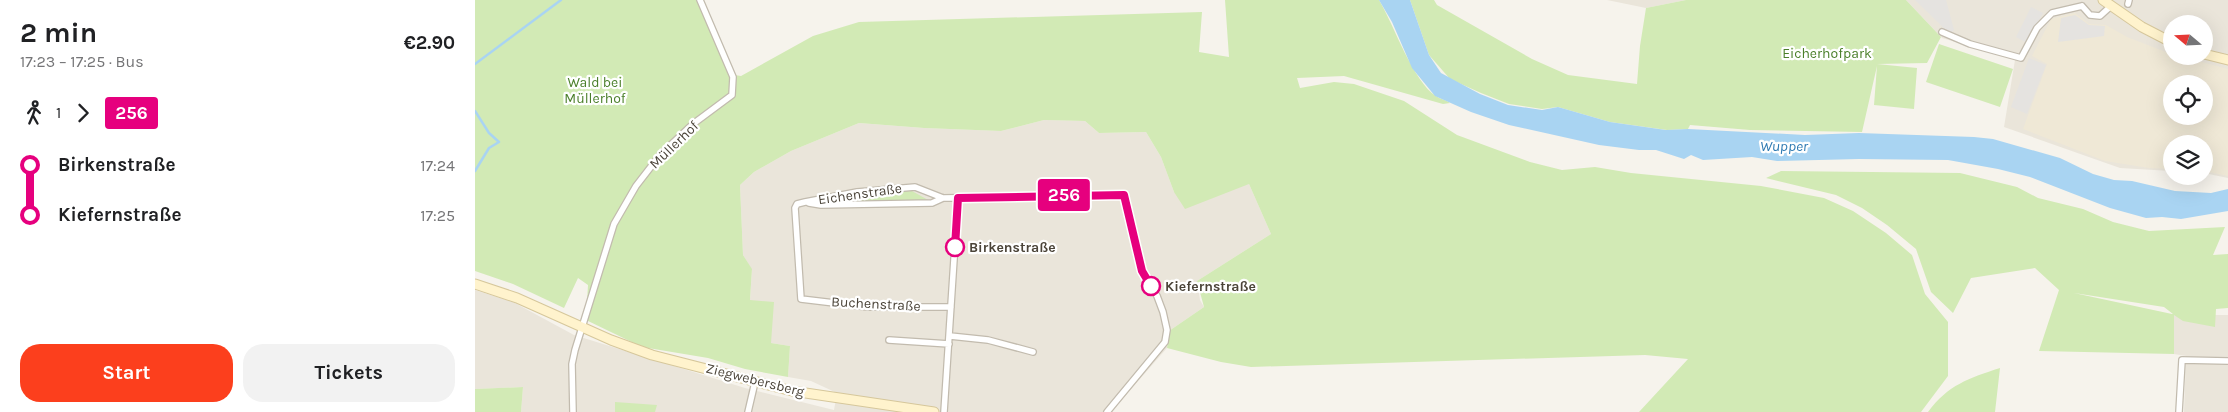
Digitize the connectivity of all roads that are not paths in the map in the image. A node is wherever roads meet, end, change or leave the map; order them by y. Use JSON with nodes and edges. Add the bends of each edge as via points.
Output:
{"nodes":[{"id":1,"x":700,"y":0,"type":"edge"},
{"id":2,"x":2083,"y":3,"type":"edge"},
{"id":3,"x":2107,"y":3,"type":"edge"},
{"id":4,"x":1942,"y":32,"type":"dead end"},
{"id":5,"x":2163,"y":38,"type":"edge"},
{"id":6,"x":2213,"y":56,"type":"edge"},
{"id":7,"x":2228,"y":60,"type":"edge"},
{"id":8,"x":943,"y":198,"type":"junction"},
{"id":9,"x":958,"y":198,"type":"junction"},
{"id":10,"x":805,"y":202,"type":"junction"},
{"id":11,"x":475,"y":284,"type":"edge"},
{"id":12,"x":801,"y":299,"type":"joint"},
{"id":13,"x":951,"y":307,"type":"junction"},
{"id":14,"x":581,"y":327,"type":"junction"},
{"id":15,"x":950,"y":336,"type":"junction"},
{"id":16,"x":889,"y":340,"type":"dead end"},
{"id":17,"x":949,"y":344,"type":"junction"},
{"id":18,"x":1033,"y":352,"type":"dead end"},
{"id":19,"x":2228,"y":360,"type":"edge"},
{"id":20,"x":755,"y":382,"type":"junction"},
{"id":21,"x":573,"y":412,"type":"edge"},
{"id":22,"x":748,"y":412,"type":"edge"},
{"id":23,"x":934,"y":412,"type":"edge"},
{"id":24,"x":944,"y":412,"type":"edge"},
{"id":25,"x":1107,"y":412,"type":"edge"},
{"id":26,"x":2179,"y":412,"type":"edge"}],
"edges":[{"from":1,"to":14,"type":"street","name":"Müllerhof","via":[[733,77],[732,95],[693,124],[660,155],[636,186],[614,224]]},
{"from":2,"to":3,"type":"street","via":[[2090,15],[2100,16]]},
{"from":2,"to":4,"type":"street","via":[[2052,13],[2037,28],[2021,58],[1970,44]]},
{"from":3,"to":5,"type":"main road"},
{"from":6,"to":7,"type":"main road"},
{"from":8,"to":9,"type":"street","name":"Eichenstraße"},
{"from":8,"to":10,"type":"street","name":"Eichenstraße","via":[[932,202],[830,205]]},
{"from":8,"to":10,"type":"street","name":"Eichenstraße","via":[[915,187],[857,192]]},
{"from":9,"to":13,"type":"street"},
{"from":9,"to":25,"type":"street","name":"Eichenstraße","via":[[1124,195],[1142,271],[1157,296],[1167,330],[1165,342]]},
{"from":10,"to":12,"type":"street","name":"Eichenstraße","via":[[795,208]]},
{"from":11,"to":14,"type":"main road","name":"Ziegwebersberg","via":[[517,298]]},
{"from":12,"to":13,"type":"street","name":"Buchenstraße","via":[[868,306]]},
{"from":13,"to":15,"type":"street"},
{"from":14,"to":20,"type":"main road","name":"Ziegwebersberg","via":[[652,355]]},
{"from":14,"to":21,"type":"street","name":"Müllerhof","via":[[572,364]]},
{"from":15,"to":17,"type":"street"},
{"from":15,"to":18,"type":"street","via":[[988,340]]},
{"from":16,"to":17,"type":"street"},
{"from":17,"to":24,"type":"street"},
{"from":19,"to":26,"type":"street","via":[[2181,360]]},
{"from":20,"to":22,"type":"street"},
{"from":20,"to":23,"type":"main road","name":"Ziegwebersberg","via":[[839,399]]}]}
